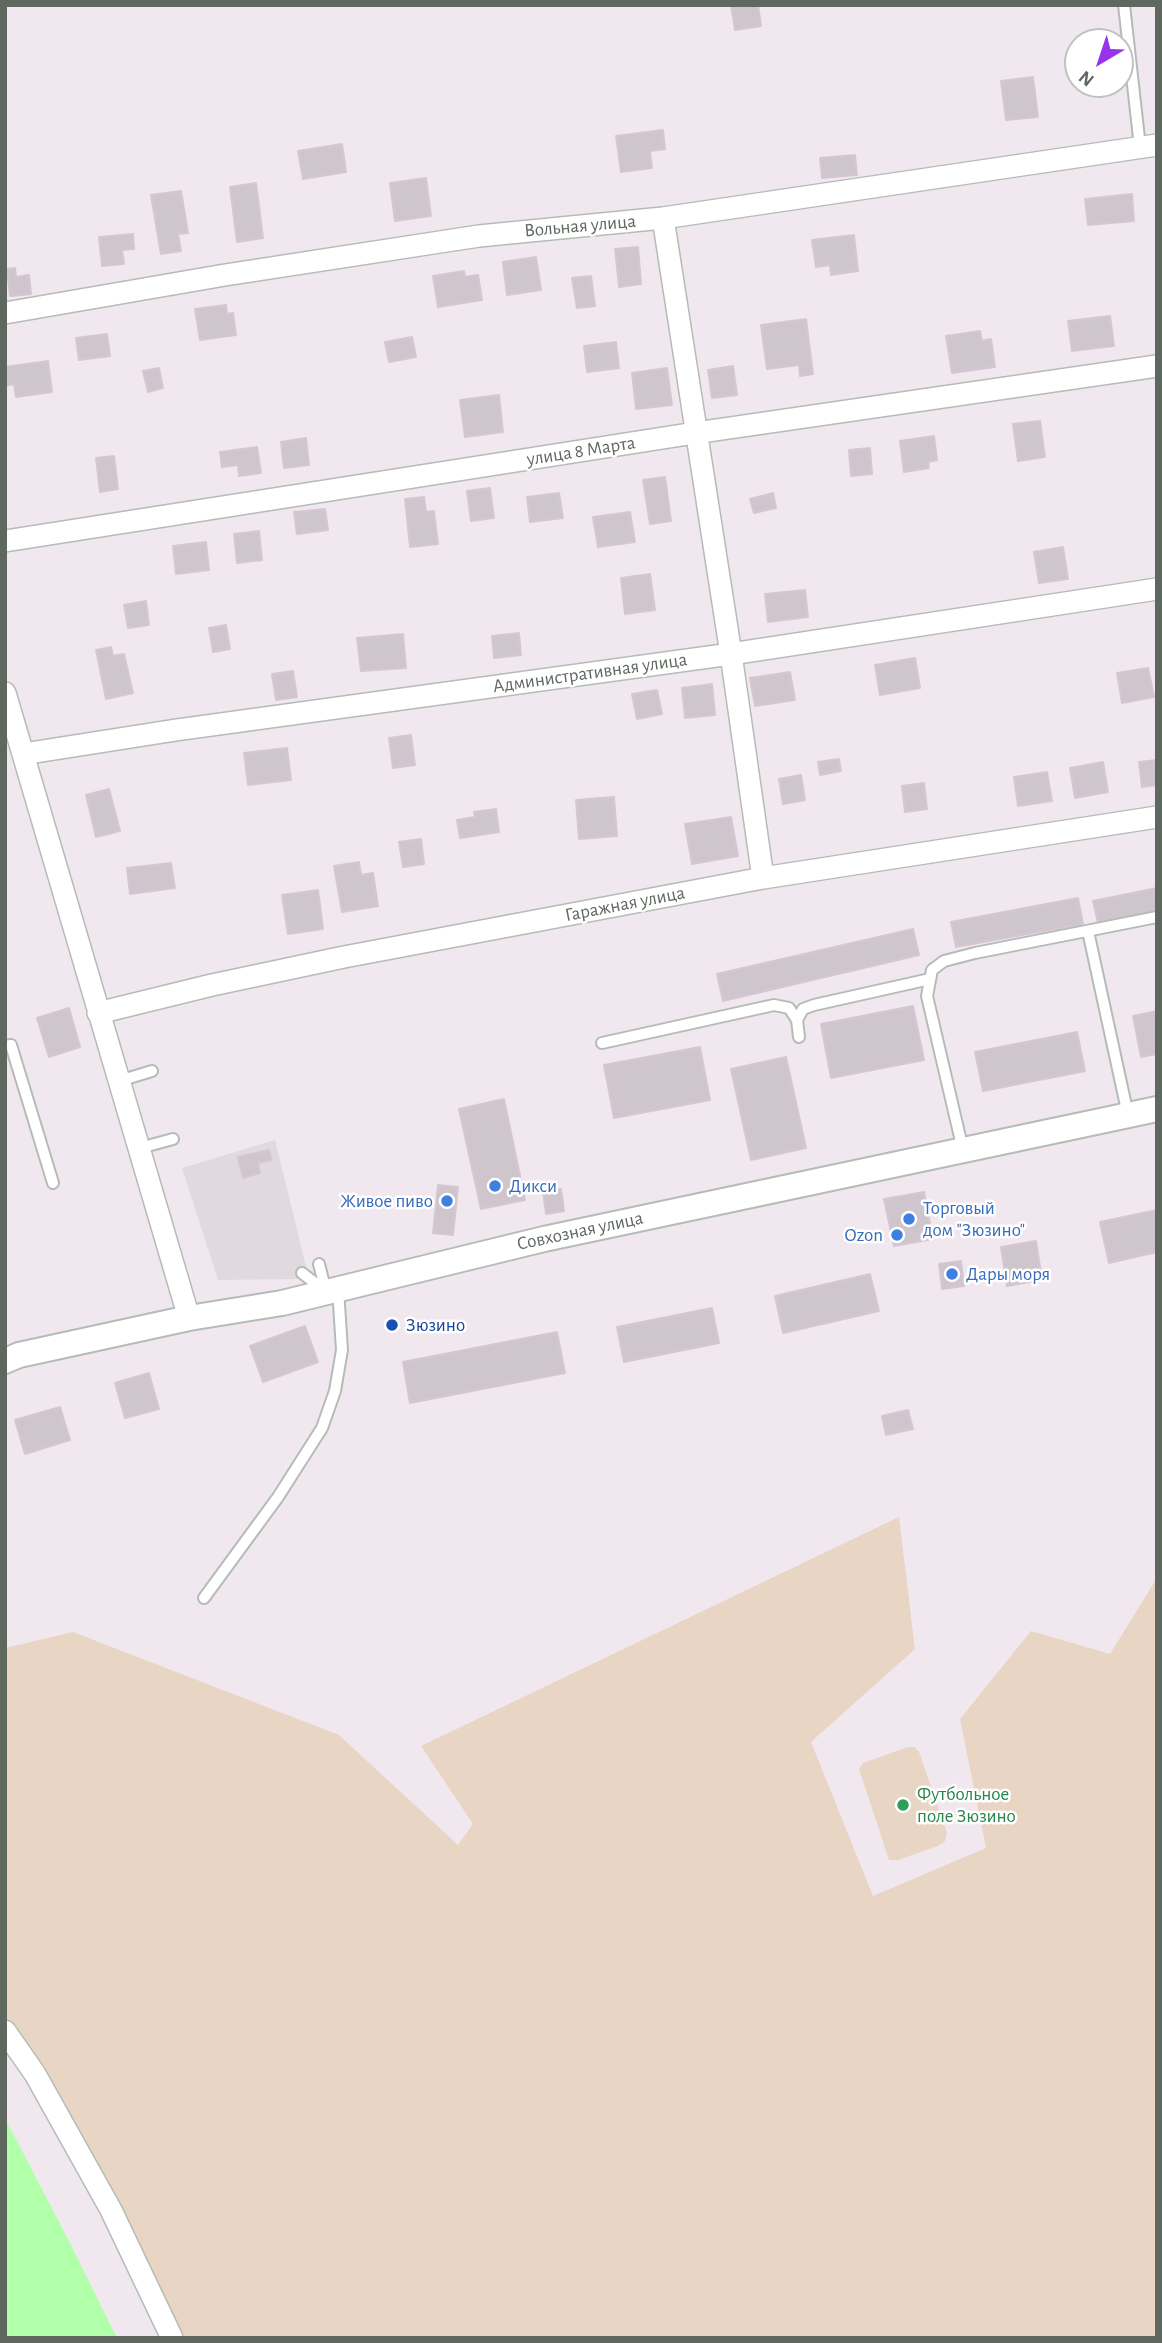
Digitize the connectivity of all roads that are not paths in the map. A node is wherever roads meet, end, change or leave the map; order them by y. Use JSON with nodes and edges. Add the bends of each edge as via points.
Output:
{"nodes":[{"id":1,"x":1124,"y":5,"type":"edge"},
{"id":2,"x":1148,"y":146,"type":"edge"},
{"id":3,"x":663,"y":218,"type":"junction"},
{"id":4,"x":5,"y":313,"type":"edge"},
{"id":5,"x":1157,"y":366,"type":"edge"},
{"id":6,"x":695,"y":433,"type":"junction"},
{"id":7,"x":5,"y":541,"type":"edge"},
{"id":8,"x":1157,"y":589,"type":"edge"},
{"id":9,"x":731,"y":654,"type":"junction"},
{"id":10,"x":5,"y":693,"type":"edge"},
{"id":11,"x":23,"y":754,"type":"junction"},
{"id":12,"x":1157,"y":817,"type":"edge"},
{"id":13,"x":764,"y":878,"type":"junction"},
{"id":14,"x":1157,"y":917,"type":"edge"},
{"id":15,"x":1088,"y":930,"type":"junction"},
{"id":16,"x":930,"y":979,"type":"junction"},
{"id":17,"x":98,"y":1013,"type":"junction"},
{"id":18,"x":797,"y":1020,"type":"junction"},
{"id":19,"x":799,"y":1037,"type":"dead end"},
{"id":20,"x":602,"y":1043,"type":"dead end"},
{"id":21,"x":5,"y":1046,"type":"edge"},
{"id":22,"x":152,"y":1071,"type":"dead end"},
{"id":23,"x":119,"y":1081,"type":"junction"},
{"id":24,"x":1157,"y":1109,"type":"edge"},
{"id":25,"x":1128,"y":1115,"type":"junction"},
{"id":26,"x":173,"y":1139,"type":"dead end"},
{"id":27,"x":140,"y":1148,"type":"junction"},
{"id":28,"x":963,"y":1150,"type":"junction"},
{"id":29,"x":53,"y":1183,"type":"dead end"},
{"id":30,"x":319,"y":1264,"type":"dead end"},
{"id":31,"x":302,"y":1273,"type":"dead end"},
{"id":32,"x":332,"y":1290,"type":"junction"},
{"id":33,"x":189,"y":1318,"type":"junction"},
{"id":34,"x":5,"y":1361,"type":"edge"},
{"id":35,"x":204,"y":1598,"type":"dead end"},
{"id":36,"x":5,"y":2031,"type":"edge"},
{"id":37,"x":173,"y":2338,"type":"edge"}],
"edges":[{"from":1,"to":2,"type":"lane"},
{"from":2,"to":3,"type":"street","name":"Вольная улица"},
{"from":3,"to":4,"type":"street","name":"Вольная улица","via":[[479,236]]},
{"from":3,"to":6,"type":"street"},
{"from":5,"to":6,"type":"street","name":"улица 8 Марта"},
{"from":6,"to":7,"type":"street","name":"улица 8 Марта"},
{"from":6,"to":9,"type":"street"},
{"from":8,"to":9,"type":"street","name":"Административная улица"},
{"from":9,"to":11,"type":"street","name":"Административная улица"},
{"from":9,"to":13,"type":"street"},
{"from":10,"to":11,"type":"street"},
{"from":11,"to":17,"type":"street"},
{"from":12,"to":13,"type":"street","name":"Гаражная улица"},
{"from":13,"to":17,"type":"street","name":"Гаражная улица","via":[[344,957]]},
{"from":14,"to":15,"type":"lane"},
{"from":15,"to":16,"type":"lane","via":[[944,961],[932,970]]},
{"from":15,"to":25,"type":"lane"},
{"from":16,"to":18,"type":"lane","via":[[814,1005],[803,1009]]},
{"from":16,"to":28,"type":"lane","via":[[927,996]]},
{"from":17,"to":23,"type":"street"},
{"from":18,"to":19,"type":"lane"},
{"from":18,"to":20,"type":"lane","via":[[789,1008],[774,1005]]},
{"from":21,"to":29,"type":"lane","via":[[11,1045]]},
{"from":22,"to":23,"type":"lane"},
{"from":23,"to":27,"type":"street"},
{"from":24,"to":25,"type":"street","name":"Совхозная улица"},
{"from":25,"to":28,"type":"street","name":"Совхозная улица"},
{"from":26,"to":27,"type":"lane"},
{"from":27,"to":33,"type":"street"},
{"from":28,"to":32,"type":"street","name":"Совхозная улица","via":[[544,1238]]},
{"from":30,"to":32,"type":"lane"},
{"from":31,"to":32,"type":"lane"},
{"from":32,"to":33,"type":"street","name":"Совхозная улица"},
{"from":32,"to":35,"type":"lane","via":[[342,1350],[322,1428]]},
{"from":33,"to":34,"type":"street","name":"Совхозная улица"},
{"from":36,"to":37,"type":"street","via":[[36,2074],[111,2210]]}]}
